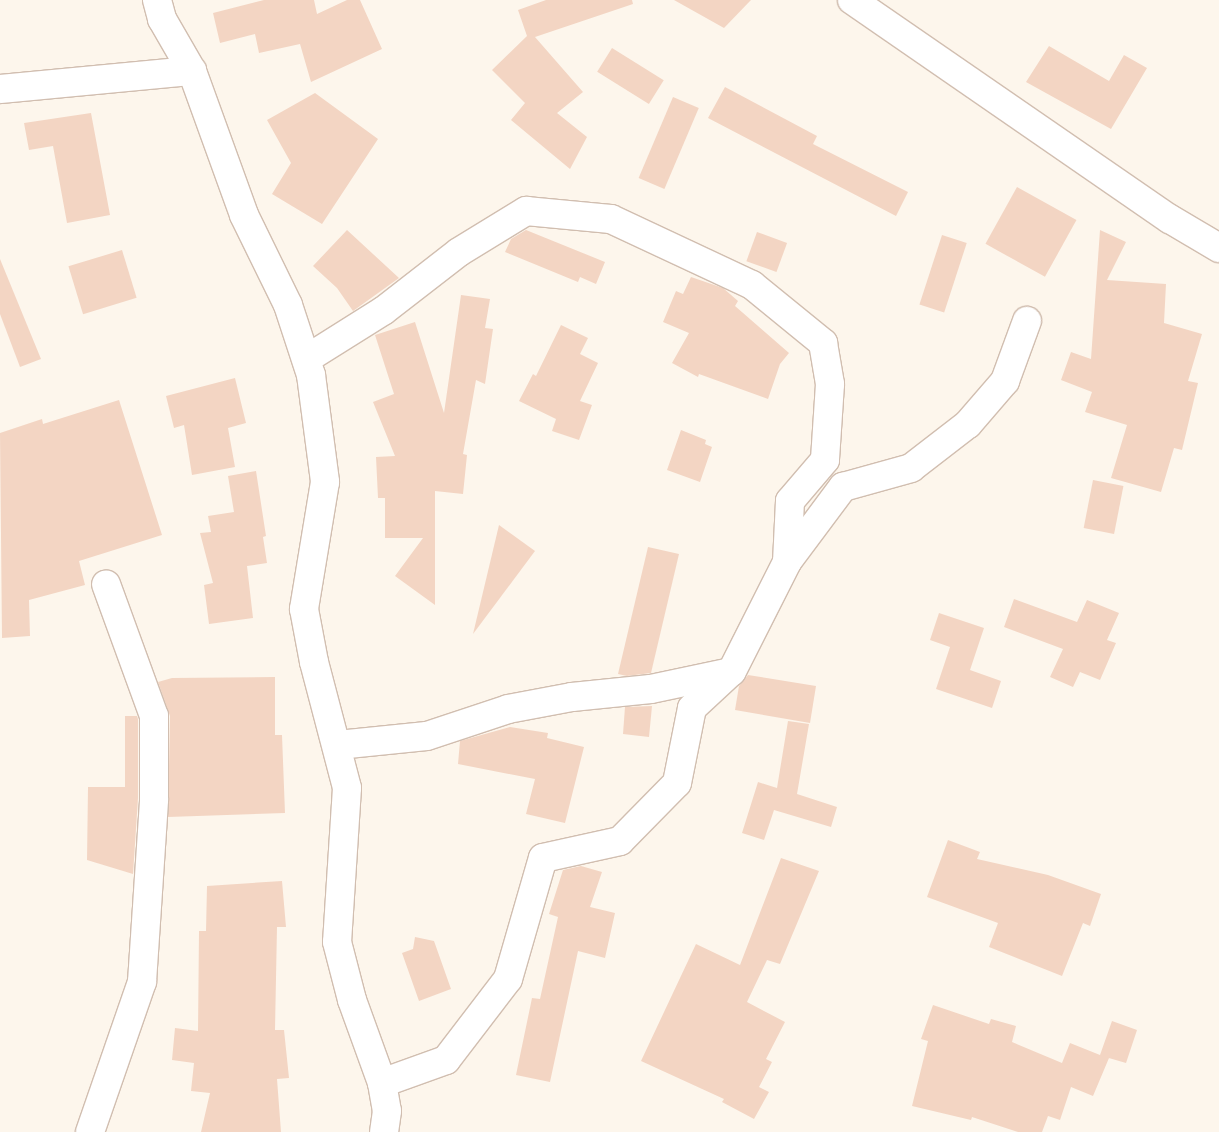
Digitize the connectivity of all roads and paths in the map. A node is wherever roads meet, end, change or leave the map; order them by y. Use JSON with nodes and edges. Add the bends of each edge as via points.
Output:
{"nodes":[{"id":1,"x":157,"y":0,"type":"edge"},
{"id":2,"x":852,"y":0,"type":"edge"},
{"id":3,"x":192,"y":71,"type":"junction"},
{"id":4,"x":0,"y":89,"type":"edge"},
{"id":5,"x":1219,"y":248,"type":"edge"},
{"id":6,"x":1028,"y":321,"type":"dead end"},
{"id":7,"x":308,"y":358,"type":"junction"},
{"id":8,"x":787,"y":562,"type":"junction"},
{"id":9,"x":106,"y":584,"type":"dead end"},
{"id":10,"x":732,"y":672,"type":"junction"},
{"id":11,"x":338,"y":746,"type":"junction"},
{"id":12,"x":382,"y":1083,"type":"junction"},
{"id":13,"x":90,"y":1132,"type":"edge"},
{"id":14,"x":384,"y":1132,"type":"edge"}],
"edges":[{"from":1,"to":3,"type":"street","via":[[162,20]]},
{"from":2,"to":5,"type":"street","via":[[1170,219]]},
{"from":3,"to":4,"type":"street"},
{"from":3,"to":7,"type":"street","via":[[244,215],[288,305]]},
{"from":6,"to":8,"type":"street","via":[[1005,381],[968,424],[911,468],[843,487]]},
{"from":7,"to":8,"type":"street","via":[[383,310],[459,252],[526,211],[611,219],[752,285],[823,343],[830,384],[825,460],[790,502]]},
{"from":7,"to":11,"type":"street","via":[[325,482],[304,609],[314,662]]},
{"from":8,"to":10,"type":"street"},
{"from":9,"to":13,"type":"street","via":[[154,716],[154,799],[142,982]]},
{"from":10,"to":11,"type":"street","via":[[651,689],[572,697],[508,709],[427,736]]},
{"from":10,"to":12,"type":"street","via":[[692,708],[677,783],[620,841],[543,858],[508,979],[446,1060]]},
{"from":11,"to":12,"type":"street","via":[[347,788],[337,942],[352,1000]]},
{"from":12,"to":14,"type":"street","via":[[387,1111]]}]}
